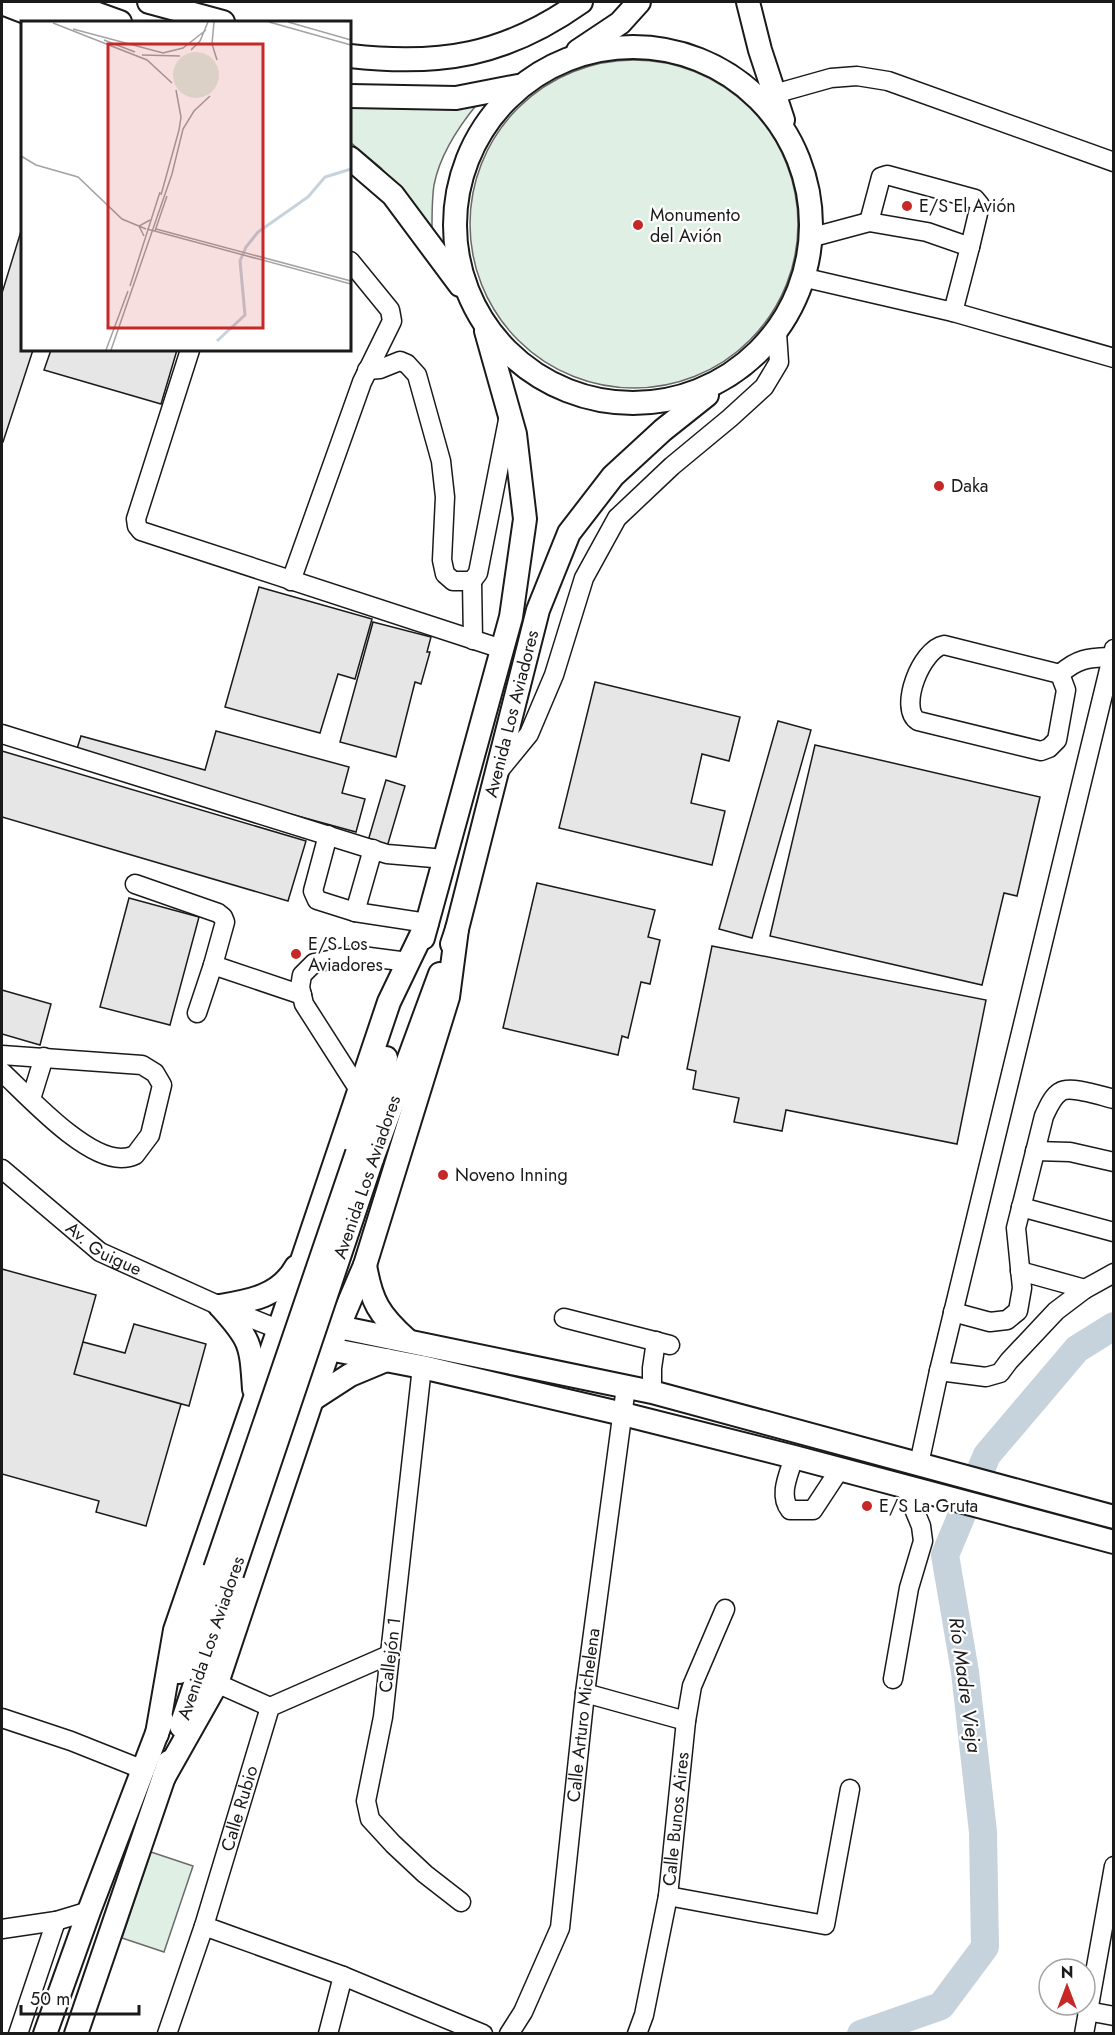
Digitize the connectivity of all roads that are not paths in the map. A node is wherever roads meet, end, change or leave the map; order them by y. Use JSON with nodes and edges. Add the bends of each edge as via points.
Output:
{"nodes":[{"id":1,"x":35,"y":2,"type":"edge"},
{"id":2,"x":64,"y":2,"type":"edge"},
{"id":3,"x":149,"y":2,"type":"edge"},
{"id":4,"x":581,"y":2,"type":"edge"},
{"id":5,"x":639,"y":2,"type":"edge"},
{"id":6,"x":748,"y":2,"type":"edge"},
{"id":7,"x":2,"y":3,"type":"edge"},
{"id":8,"x":2,"y":12,"type":"edge"},
{"id":9,"x":28,"y":21,"type":"edge"},
{"id":10,"x":49,"y":21,"type":"edge"},
{"id":11,"x":89,"y":21,"type":"edge"},
{"id":12,"x":117,"y":21,"type":"edge"},
{"id":13,"x":219,"y":21,"type":"edge"},
{"id":14,"x":351,"y":56,"type":"edge"},
{"id":15,"x":568,"y":58,"type":"junction"},
{"id":16,"x":518,"y":86,"type":"junction"},
{"id":17,"x":774,"y":94,"type":"junction"},
{"id":18,"x":351,"y":96,"type":"edge"},
{"id":19,"x":786,"y":130,"type":"junction"},
{"id":20,"x":351,"y":159,"type":"edge"},
{"id":21,"x":1113,"y":162,"type":"edge"},
{"id":22,"x":869,"y":222,"type":"junction"},
{"id":23,"x":813,"y":237,"type":"junction"},
{"id":24,"x":970,"y":247,"type":"junction"},
{"id":25,"x":351,"y":262,"type":"edge"},
{"id":26,"x":806,"y":278,"type":"junction"},
{"id":27,"x":466,"y":293,"type":"junction"},
{"id":28,"x":953,"y":312,"type":"junction"},
{"id":29,"x":485,"y":327,"type":"junction"},
{"id":30,"x":777,"y":333,"type":"junction"},
{"id":31,"x":190,"y":351,"type":"edge"},
{"id":32,"x":1113,"y":358,"type":"edge"},
{"id":33,"x":368,"y":370,"type":"junction"},
{"id":34,"x":732,"y":375,"type":"junction"},
{"id":35,"x":509,"y":413,"type":"junction"},
{"id":36,"x":291,"y":580,"type":"junction"},
{"id":37,"x":472,"y":581,"type":"junction"},
{"id":38,"x":473,"y":640,"type":"junction"},
{"id":39,"x":502,"y":649,"type":"junction"},
{"id":40,"x":1112,"y":653,"type":"edge"},
{"id":41,"x":1060,"y":674,"type":"junction"},
{"id":42,"x":2,"y":734,"type":"edge"},
{"id":43,"x":1057,"y":740,"type":"junction"},
{"id":44,"x":1089,"y":751,"type":"junction"},
{"id":45,"x":497,"y":774,"type":"junction"},
{"id":46,"x":328,"y":835,"type":"junction"},
{"id":47,"x":373,"y":849,"type":"junction"},
{"id":48,"x":445,"y":859,"type":"junction"},
{"id":49,"x":135,"y":884,"type":"dead end"},
{"id":50,"x":354,"y":912,"type":"junction"},
{"id":51,"x":427,"y":923,"type":"junction"},
{"id":52,"x":457,"y":929,"type":"junction"},
{"id":53,"x":408,"y":962,"type":"junction"},
{"id":54,"x":213,"y":965,"type":"junction"},
{"id":55,"x":302,"y":994,"type":"junction"},
{"id":56,"x":197,"y":1013,"type":"dead end"},
{"id":57,"x":2,"y":1055,"type":"edge"},
{"id":58,"x":44,"y":1058,"type":"junction"},
{"id":59,"x":2,"y":1072,"type":"edge"},
{"id":60,"x":359,"y":1090,"type":"junction"},
{"id":61,"x":31,"y":1099,"type":"junction"},
{"id":62,"x":1113,"y":1099,"type":"edge"},
{"id":63,"x":1035,"y":1151,"type":"junction"},
{"id":64,"x":365,"y":1156,"type":"junction"},
{"id":65,"x":1113,"y":1162,"type":"edge"},
{"id":66,"x":2,"y":1169,"type":"edge"},
{"id":67,"x":1021,"y":1207,"type":"junction"},
{"id":68,"x":1113,"y":1232,"type":"edge"},
{"id":69,"x":305,"y":1250,"type":"junction"},
{"id":70,"x":365,"y":1264,"type":"junction"},
{"id":71,"x":1020,"y":1271,"type":"junction"},
{"id":72,"x":1113,"y":1273,"type":"edge"},
{"id":73,"x":1085,"y":1289,"type":"junction"},
{"id":74,"x":220,"y":1306,"type":"junction"},
{"id":75,"x":953,"y":1312,"type":"junction"},
{"id":76,"x":564,"y":1318,"type":"dead end"},
{"id":77,"x":281,"y":1322,"type":"junction"},
{"id":78,"x":334,"y":1338,"type":"junction"},
{"id":79,"x":408,"y":1341,"type":"junction"},
{"id":80,"x":386,"y":1360,"type":"junction"},
{"id":81,"x":422,"y":1367,"type":"junction"},
{"id":82,"x":939,"y":1371,"type":"junction"},
{"id":83,"x":626,"y":1387,"type":"junction"},
{"id":84,"x":652,"y":1392,"type":"junction"},
{"id":85,"x":313,"y":1399,"type":"junction"},
{"id":86,"x":255,"y":1400,"type":"junction"},
{"id":87,"x":623,"y":1414,"type":"junction"},
{"id":88,"x":794,"y":1457,"type":"junction"},
{"id":89,"x":929,"y":1467,"type":"junction"},
{"id":90,"x":840,"y":1469,"type":"junction"},
{"id":91,"x":905,"y":1487,"type":"junction"},
{"id":92,"x":1113,"y":1517,"type":"edge"},
{"id":93,"x":1113,"y":1542,"type":"edge"},
{"id":94,"x":224,"y":1572,"type":"junction"},
{"id":95,"x":724,"y":1609,"type":"dead end"},
{"id":96,"x":391,"y":1654,"type":"junction"},
{"id":97,"x":208,"y":1679,"type":"junction"},
{"id":98,"x":893,"y":1679,"type":"dead end"},
{"id":99,"x":585,"y":1693,"type":"junction"},
{"id":100,"x":270,"y":1707,"type":"junction"},
{"id":101,"x":2,"y":1718,"type":"edge"},
{"id":102,"x":686,"y":1721,"type":"junction"},
{"id":103,"x":157,"y":1734,"type":"junction"},
{"id":104,"x":154,"y":1773,"type":"junction"},
{"id":105,"x":850,"y":1789,"type":"dead end"},
{"id":106,"x":1113,"y":1866,"type":"edge"},
{"id":107,"x":668,"y":1896,"type":"junction"},
{"id":108,"x":462,"y":1902,"type":"dead end"},
{"id":109,"x":89,"y":1911,"type":"junction"},
{"id":110,"x":56,"y":1921,"type":"junction"},
{"id":111,"x":204,"y":1926,"type":"junction"},
{"id":112,"x":2,"y":1929,"type":"edge"},
{"id":113,"x":1097,"y":1957,"type":"edge"},
{"id":114,"x":343,"y":1976,"type":"junction"},
{"id":115,"x":1097,"y":2013,"type":"edge"},
{"id":116,"x":1113,"y":2016,"type":"edge"},
{"id":117,"x":1086,"y":2017,"type":"edge"},
{"id":118,"x":18,"y":2034,"type":"edge"},
{"id":119,"x":45,"y":2034,"type":"edge"},
{"id":120,"x":76,"y":2034,"type":"edge"},
{"id":121,"x":167,"y":2034,"type":"edge"},
{"id":122,"x":328,"y":2034,"type":"edge"},
{"id":123,"x":483,"y":2034,"type":"edge"},
{"id":124,"x":509,"y":2034,"type":"edge"},
{"id":125,"x":637,"y":2034,"type":"edge"},
{"id":126,"x":1083,"y":2034,"type":"edge"}],
"edges":[{"from":1,"to":11,"type":"main road"},
{"from":2,"to":12,"type":"main road"},
{"from":3,"to":13,"type":"main road"},
{"from":4,"to":14,"type":"main road","via":[[492,49],[442,58],[390,60]]},
{"from":5,"to":15,"type":"main road","via":[[620,23]]},
{"from":6,"to":17,"type":"main road"},
{"from":7,"to":10,"type":"main road"},
{"from":8,"to":9,"type":"main road"},
{"from":15,"to":16,"type":"main road"},
{"from":15,"to":19,"type":"main road","via":[[629,45],[690,55],[745,84]]},
{"from":16,"to":18,"type":"main road","via":[[456,98]]},
{"from":16,"to":27,"type":"main road","via":[[480,129],[458,181],[453,238]]},
{"from":17,"to":19,"type":"main road"},
{"from":17,"to":21,"type":"street","via":[[831,78],[857,76],[888,81]]},
{"from":19,"to":23,"type":"main road","via":[[808,181]]},
{"from":20,"to":27,"type":"main road","via":[[393,195]]},
{"from":22,"to":23,"type":"street"},
{"from":22,"to":24,"type":"street","via":[[927,232]]},
{"from":22,"to":24,"type":"street","via":[[878,184],[887,175],[975,199],[980,205]]},
{"from":23,"to":26,"type":"main road"},
{"from":24,"to":28,"type":"street"},
{"from":25,"to":33,"type":"street","via":[[390,310],[392,321]]},
{"from":26,"to":28,"type":"street"},
{"from":26,"to":30,"type":"main road"},
{"from":27,"to":29,"type":"main road"},
{"from":28,"to":32,"type":"street"},
{"from":29,"to":34,"type":"main road","via":[[523,367],[582,396],[626,404],[681,398]]},
{"from":29,"to":35,"type":"main road","name":"Avenida Los Aviadores"},
{"from":30,"to":34,"type":"main road"},
{"from":30,"to":45,"type":"street","via":[[778,362],[764,387],[617,518],[584,579],[554,675],[529,734]]},
{"from":31,"to":36,"type":"street","via":[[137,525],[141,531]]},
{"from":33,"to":36,"type":"street"},
{"from":33,"to":37,"type":"street","via":[[400,361],[417,375],[441,461],[445,574],[453,581]]},
{"from":34,"to":45,"type":"main road","name":"Avenida Los Aviadores","via":[[663,430],[613,477],[569,533],[538,610]]},
{"from":35,"to":37,"type":"street","via":[[478,573]]},
{"from":35,"to":39,"type":"main road","name":"Avenida Los Aviadores","via":[[525,519],[511,617]]},
{"from":36,"to":38,"type":"street"},
{"from":37,"to":38,"type":"street"},
{"from":38,"to":39,"type":"street"},
{"from":39,"to":48,"type":"main road","name":"Avenida Los Aviadores"},
{"from":40,"to":41,"type":"street","via":[[1072,664]]},
{"from":40,"to":44,"type":"street"},
{"from":41,"to":43,"type":"street","via":[[1066,690]]},
{"from":41,"to":43,"type":"street","via":[[938,646],[915,675],[909,711],[918,721],[1041,752]]},
{"from":42,"to":46,"type":"street"},
{"from":43,"to":44,"type":"street"},
{"from":44,"to":75,"type":"street"},
{"from":45,"to":52,"type":"main road","name":"Avenida Los Aviadores"},
{"from":46,"to":47,"type":"street"},
{"from":46,"to":50,"type":"street","via":[[314,896]]},
{"from":47,"to":48,"type":"street","via":[[387,854]]},
{"from":47,"to":50,"type":"street"},
{"from":48,"to":51,"type":"main road","name":"Avenida Los Aviadores"},
{"from":49,"to":54,"type":"street","via":[[223,917]]},
{"from":50,"to":51,"type":"street"},
{"from":51,"to":53,"type":"main road"},
{"from":51,"to":64,"type":"main road","name":"Avenida Los Aviadores"},
{"from":52,"to":64,"type":"main road","name":"Avenida Los Aviadores"},
{"from":52,"to":70,"type":"main road","via":[[448,997]]},
{"from":53,"to":55,"type":"street","via":[[354,955],[314,963],[302,975]]},
{"from":53,"to":60,"type":"main road","via":[[389,1002]]},
{"from":54,"to":55,"type":"street"},
{"from":54,"to":56,"type":"street"},
{"from":55,"to":60,"type":"street","via":[[304,1004]]},
{"from":57,"to":58,"type":"street"},
{"from":58,"to":61,"type":"street"},
{"from":58,"to":61,"type":"street","via":[[142,1065],[155,1073],[162,1085],[150,1135],[135,1155],[122,1159],[109,1156],[77,1141]]},
{"from":59,"to":61,"type":"street"},
{"from":60,"to":69,"type":"main road"},
{"from":62,"to":63,"type":"street","via":[[1072,1089],[1061,1091],[1044,1116]]},
{"from":63,"to":65,"type":"street","via":[[1070,1152]]},
{"from":63,"to":67,"type":"street"},
{"from":64,"to":94,"type":"main road","name":"Avenida Los Aviadores","bridge":true},
{"from":66,"to":74,"type":"street","name":"Av. Guigue","via":[[100,1252]]},
{"from":67,"to":68,"type":"street"},
{"from":67,"to":71,"type":"street","via":[[1016,1228]]},
{"from":69,"to":74,"type":"main road","via":[[290,1277],[278,1288],[251,1301]]},
{"from":69,"to":77,"type":"main road"},
{"from":70,"to":78,"type":"main road"},
{"from":70,"to":79,"type":"main road","via":[[370,1291],[386,1321]]},
{"from":71,"to":73,"type":"street"},
{"from":71,"to":75,"type":"street","via":[[1018,1311],[1007,1320],[990,1322]]},
{"from":72,"to":73,"type":"street"},
{"from":73,"to":82,"type":"street","via":[[1056,1311],[1000,1373],[986,1377]]},
{"from":74,"to":77,"type":"street","name":"Av. Guigue"},
{"from":74,"to":86,"type":"main road","via":[[242,1330],[251,1350]]},
{"from":75,"to":82,"type":"street"},
{"from":76,"to":84,"type":"street","via":[[663,1343],[652,1368]]},
{"from":77,"to":78,"type":"main road"},
{"from":77,"to":86,"type":"main road"},
{"from":78,"to":79,"type":"main road"},
{"from":78,"to":80,"type":"main road"},
{"from":78,"to":85,"type":"main road"},
{"from":79,"to":83,"type":"main road"},
{"from":80,"to":81,"type":"main road"},
{"from":80,"to":85,"type":"main road","via":[[350,1375]]},
{"from":81,"to":87,"type":"main road"},
{"from":81,"to":96,"type":"street","name":"Callejón 1"},
{"from":82,"to":89,"type":"street"},
{"from":83,"to":84,"type":"main road"},
{"from":83,"to":87,"type":"street","name":"Calle Arturo Michelena"},
{"from":84,"to":89,"type":"main road"},
{"from":85,"to":97,"type":"main road"},
{"from":86,"to":103,"type":"main road","via":[[175,1630]]},
{"from":87,"to":88,"type":"main road"},
{"from":87,"to":99,"type":"street","name":"Calle Arturo Michelena"},
{"from":88,"to":90,"type":"main road"},
{"from":88,"to":90,"type":"street","via":[[784,1494],[790,1510],[813,1510]]},
{"from":89,"to":92,"type":"main road"},
{"from":90,"to":91,"type":"main road"},
{"from":91,"to":93,"type":"main road"},
{"from":91,"to":98,"type":"street","via":[[923,1541],[909,1588]]},
{"from":94,"to":97,"type":"main road","name":"Avenida Los Aviadores"},
{"from":94,"to":103,"type":"main road","name":"Avenida Los Aviadores"},
{"from":95,"to":102,"type":"street","name":"Calle Bunos Aires","via":[[692,1686]]},
{"from":96,"to":100,"type":"street"},
{"from":96,"to":108,"type":"street","name":"Callejón 1","via":[[366,1801],[370,1819],[425,1874]]},
{"from":97,"to":100,"type":"street"},
{"from":97,"to":104,"type":"main road","name":"Avenida Los Aviadores"},
{"from":99,"to":102,"type":"street"},
{"from":99,"to":124,"type":"street","name":"Calle Arturo Michelena","via":[[560,1928],[523,2012]]},
{"from":100,"to":111,"type":"street","name":"Calle Rubio"},
{"from":101,"to":104,"type":"street"},
{"from":102,"to":107,"type":"street","name":"Calle Bunos Aires"},
{"from":103,"to":104,"type":"main road","name":"Avenida Los Aviadores"},
{"from":104,"to":109,"type":"main road","name":"Avenida Los Aviadores"},
{"from":104,"to":120,"type":"main road","name":"Avenida Los Aviadores"},
{"from":105,"to":107,"type":"street","via":[[825,1925]]},
{"from":106,"to":113,"type":"street"},
{"from":107,"to":125,"type":"street","name":"Calle Bunos Aires"},
{"from":109,"to":110,"type":"street"},
{"from":109,"to":119,"type":"main road","name":"Avenida Los Aviadores"},
{"from":110,"to":112,"type":"street"},
{"from":110,"to":118,"type":"street"},
{"from":111,"to":114,"type":"street"},
{"from":111,"to":121,"type":"street","name":"Calle Rubio"},
{"from":114,"to":122,"type":"street"},
{"from":114,"to":123,"type":"street"},
{"from":115,"to":116,"type":"street"},
{"from":117,"to":126,"type":"street"}]}
